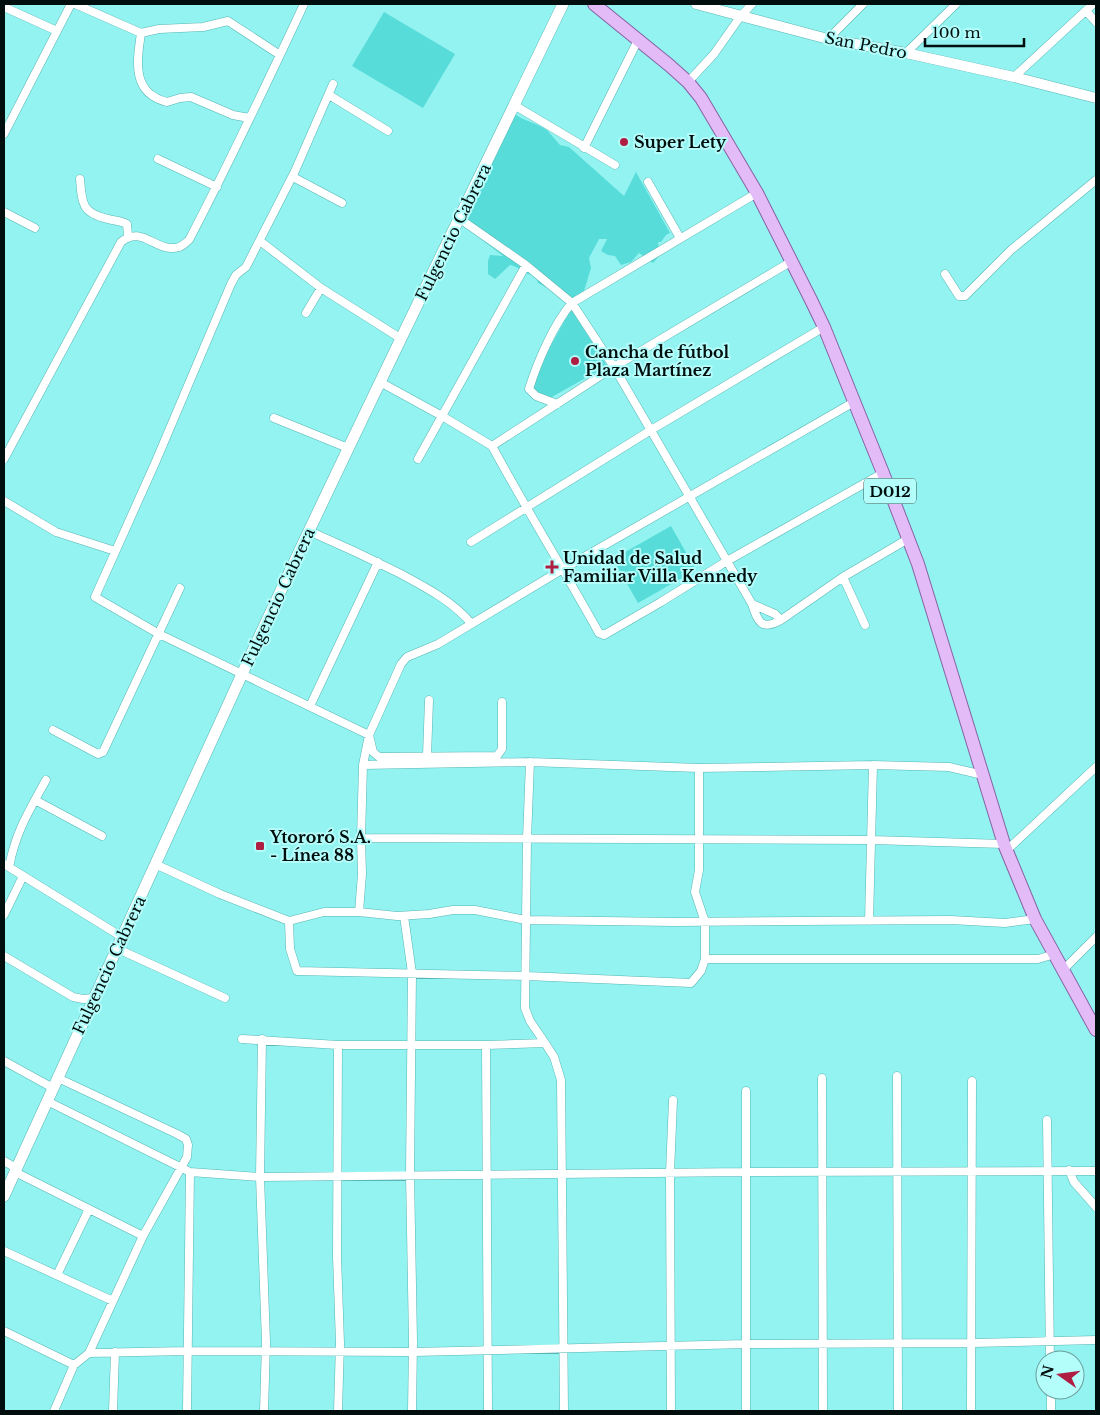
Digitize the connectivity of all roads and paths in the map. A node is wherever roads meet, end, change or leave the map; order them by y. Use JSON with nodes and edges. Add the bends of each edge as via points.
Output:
{"nodes":[{"id":1,"x":71,"y":4,"type":"edge"},
{"id":2,"x":75,"y":4,"type":"edge"},
{"id":3,"x":304,"y":4,"type":"edge"},
{"id":4,"x":563,"y":4,"type":"edge"},
{"id":5,"x":594,"y":4,"type":"edge"},
{"id":6,"x":696,"y":4,"type":"edge"},
{"id":7,"x":752,"y":4,"type":"edge"},
{"id":8,"x":863,"y":4,"type":"edge"},
{"id":9,"x":956,"y":4,"type":"edge"},
{"id":10,"x":1093,"y":4,"type":"edge"},
{"id":11,"x":4,"y":7,"type":"edge"},
{"id":12,"x":1086,"y":11,"type":"junction"},
{"id":13,"x":740,"y":17,"type":"junction"},
{"id":14,"x":1096,"y":22,"type":"edge"},
{"id":15,"x":57,"y":31,"type":"junction"},
{"id":16,"x":141,"y":32,"type":"junction"},
{"id":17,"x":828,"y":39,"type":"junction"},
{"id":18,"x":638,"y":40,"type":"junction"},
{"id":19,"x":906,"y":53,"type":"junction"},
{"id":20,"x":280,"y":55,"type":"junction"},
{"id":21,"x":1014,"y":77,"type":"junction"},
{"id":22,"x":688,"y":82,"type":"junction"},
{"id":23,"x":333,"y":84,"type":"dead end"},
{"id":24,"x":329,"y":95,"type":"junction"},
{"id":25,"x":1096,"y":98,"type":"edge"},
{"id":26,"x":514,"y":105,"type":"junction"},
{"id":27,"x":249,"y":118,"type":"junction"},
{"id":28,"x":388,"y":131,"type":"dead end"},
{"id":29,"x":4,"y":134,"type":"edge"},
{"id":30,"x":584,"y":148,"type":"junction"},
{"id":31,"x":158,"y":159,"type":"dead end"},
{"id":32,"x":615,"y":165,"type":"dead end"},
{"id":33,"x":293,"y":177,"type":"junction"},
{"id":34,"x":80,"y":180,"type":"dead end"},
{"id":35,"x":1096,"y":180,"type":"edge"},
{"id":36,"x":648,"y":182,"type":"dead end"},
{"id":37,"x":217,"y":187,"type":"junction"},
{"id":38,"x":757,"y":193,"type":"junction"},
{"id":39,"x":342,"y":203,"type":"dead end"},
{"id":40,"x":4,"y":212,"type":"edge"},
{"id":41,"x":460,"y":219,"type":"junction"},
{"id":42,"x":35,"y":228,"type":"dead end"},
{"id":43,"x":128,"y":236,"type":"junction"},
{"id":44,"x":680,"y":238,"type":"junction"},
{"id":45,"x":260,"y":241,"type":"junction"},
{"id":46,"x":792,"y":261,"type":"junction"},
{"id":47,"x":526,"y":265,"type":"junction"},
{"id":48,"x":945,"y":274,"type":"dead end"},
{"id":49,"x":321,"y":288,"type":"junction"},
{"id":50,"x":572,"y":303,"type":"junction"},
{"id":51,"x":306,"y":313,"type":"dead end"},
{"id":52,"x":824,"y":327,"type":"junction"},
{"id":53,"x":400,"y":338,"type":"junction"},
{"id":54,"x":614,"y":367,"type":"junction"},
{"id":55,"x":380,"y":382,"type":"junction"},
{"id":56,"x":854,"y":402,"type":"junction"},
{"id":57,"x":558,"y":404,"type":"junction"},
{"id":58,"x":442,"y":416,"type":"junction"},
{"id":59,"x":274,"y":418,"type":"dead end"},
{"id":60,"x":651,"y":430,"type":"junction"},
{"id":61,"x":492,"y":446,"type":"junction"},
{"id":62,"x":348,"y":448,"type":"junction"},
{"id":63,"x":4,"y":459,"type":"edge"},
{"id":64,"x":418,"y":459,"type":"dead end"},
{"id":65,"x":884,"y":473,"type":"junction"},
{"id":66,"x":690,"y":496,"type":"junction"},
{"id":67,"x":4,"y":501,"type":"edge"},
{"id":68,"x":525,"y":508,"type":"junction"},
{"id":69,"x":309,"y":531,"type":"junction"},
{"id":70,"x":908,"y":539,"type":"junction"},
{"id":71,"x":471,"y":542,"type":"dead end"},
{"id":72,"x":115,"y":551,"type":"junction"},
{"id":73,"x":727,"y":561,"type":"junction"},
{"id":74,"x":378,"y":562,"type":"junction"},
{"id":75,"x":563,"y":569,"type":"junction"},
{"id":76,"x":843,"y":577,"type":"junction"},
{"id":77,"x":180,"y":588,"type":"dead end"},
{"id":78,"x":752,"y":604,"type":"junction"},
{"id":79,"x":781,"y":620,"type":"junction"},
{"id":80,"x":471,"y":623,"type":"junction"},
{"id":81,"x":865,"y":625,"type":"dead end"},
{"id":82,"x":159,"y":634,"type":"junction"},
{"id":83,"x":242,"y":673,"type":"junction"},
{"id":84,"x":429,"y":700,"type":"dead end"},
{"id":85,"x":502,"y":702,"type":"dead end"},
{"id":86,"x":310,"y":706,"type":"junction"},
{"id":87,"x":53,"y":730,"type":"dead end"},
{"id":88,"x":369,"y":735,"type":"junction"},
{"id":89,"x":428,"y":756,"type":"junction"},
{"id":90,"x":530,"y":762,"type":"junction"},
{"id":91,"x":363,"y":765,"type":"junction"},
{"id":92,"x":873,"y":765,"type":"junction"},
{"id":93,"x":1096,"y":766,"type":"edge"},
{"id":94,"x":699,"y":768,"type":"junction"},
{"id":95,"x":983,"y":775,"type":"junction"},
{"id":96,"x":46,"y":780,"type":"dead end"},
{"id":97,"x":35,"y":800,"type":"junction"},
{"id":98,"x":102,"y":836,"type":"dead end"},
{"id":99,"x":361,"y":838,"type":"junction"},
{"id":100,"x":527,"y":839,"type":"junction"},
{"id":101,"x":699,"y":839,"type":"junction"},
{"id":102,"x":872,"y":840,"type":"junction"},
{"id":103,"x":1005,"y":847,"type":"junction"},
{"id":104,"x":155,"y":864,"type":"junction"},
{"id":105,"x":6,"y":865,"type":"edge"},
{"id":106,"x":23,"y":876,"type":"junction"},
{"id":107,"x":359,"y":912,"type":"junction"},
{"id":108,"x":4,"y":915,"type":"edge"},
{"id":109,"x":404,"y":916,"type":"junction"},
{"id":110,"x":1035,"y":919,"type":"junction"},
{"id":111,"x":526,"y":920,"type":"junction"},
{"id":112,"x":289,"y":921,"type":"junction"},
{"id":113,"x":869,"y":921,"type":"junction"},
{"id":114,"x":705,"y":922,"type":"junction"},
{"id":115,"x":1096,"y":936,"type":"edge"},
{"id":116,"x":122,"y":937,"type":"junction"},
{"id":117,"x":118,"y":948,"type":"junction"},
{"id":118,"x":1054,"y":954,"type":"junction"},
{"id":119,"x":4,"y":956,"type":"edge"},
{"id":120,"x":705,"y":959,"type":"junction"},
{"id":121,"x":1063,"y":970,"type":"junction"},
{"id":122,"x":412,"y":973,"type":"junction"},
{"id":123,"x":526,"y":976,"type":"junction"},
{"id":124,"x":93,"y":998,"type":"junction"},
{"id":125,"x":225,"y":998,"type":"dead end"},
{"id":126,"x":1096,"y":1030,"type":"edge"},
{"id":127,"x":242,"y":1039,"type":"dead end"},
{"id":128,"x":262,"y":1040,"type":"junction"},
{"id":129,"x":545,"y":1043,"type":"junction"},
{"id":130,"x":338,"y":1045,"type":"junction"},
{"id":131,"x":411,"y":1045,"type":"junction"},
{"id":132,"x":486,"y":1045,"type":"junction"},
{"id":133,"x":4,"y":1061,"type":"edge"},
{"id":134,"x":897,"y":1076,"type":"dead end"},
{"id":135,"x":822,"y":1078,"type":"dead end"},
{"id":136,"x":972,"y":1081,"type":"dead end"},
{"id":137,"x":55,"y":1083,"type":"junction"},
{"id":138,"x":746,"y":1091,"type":"dead end"},
{"id":139,"x":673,"y":1100,"type":"dead end"},
{"id":140,"x":47,"y":1101,"type":"junction"},
{"id":141,"x":1047,"y":1120,"type":"dead end"},
{"id":142,"x":4,"y":1162,"type":"edge"},
{"id":143,"x":181,"y":1167,"type":"junction"},
{"id":144,"x":16,"y":1170,"type":"junction"},
{"id":145,"x":1069,"y":1170,"type":"junction"},
{"id":146,"x":822,"y":1171,"type":"junction"},
{"id":147,"x":896,"y":1171,"type":"junction"},
{"id":148,"x":1048,"y":1171,"type":"junction"},
{"id":149,"x":1096,"y":1171,"type":"edge"},
{"id":150,"x":190,"y":1172,"type":"junction"},
{"id":151,"x":745,"y":1172,"type":"junction"},
{"id":152,"x":973,"y":1172,"type":"junction"},
{"id":153,"x":670,"y":1173,"type":"junction"},
{"id":154,"x":410,"y":1174,"type":"junction"},
{"id":155,"x":487,"y":1174,"type":"junction"},
{"id":156,"x":563,"y":1174,"type":"junction"},
{"id":157,"x":338,"y":1175,"type":"junction"},
{"id":158,"x":260,"y":1177,"type":"junction"},
{"id":159,"x":4,"y":1196,"type":"edge"},
{"id":160,"x":1096,"y":1207,"type":"edge"},
{"id":161,"x":89,"y":1209,"type":"junction"},
{"id":162,"x":143,"y":1236,"type":"junction"},
{"id":163,"x":4,"y":1251,"type":"edge"},
{"id":164,"x":57,"y":1275,"type":"junction"},
{"id":165,"x":113,"y":1301,"type":"junction"},
{"id":166,"x":4,"y":1331,"type":"edge"},
{"id":167,"x":1050,"y":1340,"type":"junction"},
{"id":168,"x":1096,"y":1340,"type":"edge"},
{"id":169,"x":899,"y":1343,"type":"junction"},
{"id":170,"x":972,"y":1343,"type":"junction"},
{"id":171,"x":747,"y":1344,"type":"junction"},
{"id":172,"x":823,"y":1344,"type":"junction"},
{"id":173,"x":672,"y":1346,"type":"junction"},
{"id":174,"x":564,"y":1348,"type":"junction"},
{"id":175,"x":1050,"y":1350,"type":"edge"},
{"id":176,"x":187,"y":1351,"type":"junction"},
{"id":177,"x":340,"y":1351,"type":"junction"},
{"id":178,"x":488,"y":1351,"type":"junction"},
{"id":179,"x":115,"y":1352,"type":"junction"},
{"id":180,"x":266,"y":1352,"type":"junction"},
{"id":181,"x":413,"y":1352,"type":"junction"},
{"id":182,"x":89,"y":1353,"type":"junction"},
{"id":183,"x":74,"y":1365,"type":"junction"},
{"id":184,"x":54,"y":1411,"type":"edge"},
{"id":185,"x":113,"y":1411,"type":"edge"},
{"id":186,"x":187,"y":1411,"type":"edge"},
{"id":187,"x":264,"y":1411,"type":"edge"},
{"id":188,"x":338,"y":1411,"type":"edge"},
{"id":189,"x":412,"y":1411,"type":"edge"},
{"id":190,"x":488,"y":1411,"type":"edge"},
{"id":191,"x":564,"y":1411,"type":"edge"},
{"id":192,"x":671,"y":1411,"type":"edge"},
{"id":193,"x":746,"y":1411,"type":"edge"},
{"id":194,"x":823,"y":1411,"type":"edge"},
{"id":195,"x":898,"y":1411,"type":"edge"},
{"id":196,"x":971,"y":1411,"type":"edge"}],
"edges":[{"from":1,"to":15,"type":"street"},
{"from":2,"to":16,"type":"street"},
{"from":3,"to":20,"type":"street"},
{"from":4,"to":26,"type":"main road","name":"Fulgencio Cabrera"},
{"from":5,"to":18,"type":"main road","number":"D012"},
{"from":6,"to":13,"type":"street","name":"San Pedro"},
{"from":7,"to":13,"type":"street"},
{"from":8,"to":17,"type":"street"},
{"from":9,"to":19,"type":"street"},
{"from":10,"to":12,"type":"street"},
{"from":11,"to":15,"type":"street"},
{"from":12,"to":14,"type":"street"},
{"from":12,"to":21,"type":"street"},
{"from":13,"to":17,"type":"street","name":"San Pedro"},
{"from":13,"to":22,"type":"street","via":[[714,54]]},
{"from":15,"to":29,"type":"street"},
{"from":16,"to":20,"type":"street","via":[[203,27],[228,21]]},
{"from":16,"to":27,"type":"street","via":[[136,64],[140,82],[150,95],[167,102],[191,97],[233,115]]},
{"from":17,"to":19,"type":"street","name":"San Pedro"},
{"from":18,"to":22,"type":"main road","number":"D012"},
{"from":18,"to":30,"type":"street"},
{"from":19,"to":21,"type":"street","name":"San Pedro"},
{"from":20,"to":27,"type":"street"},
{"from":21,"to":25,"type":"street","name":"San Pedro"},
{"from":22,"to":38,"type":"main road","number":"D012","via":[[713,117]]},
{"from":23,"to":24,"type":"street"},
{"from":24,"to":28,"type":"street"},
{"from":24,"to":33,"type":"street"},
{"from":26,"to":30,"type":"street"},
{"from":26,"to":41,"type":"main road","name":"Fulgencio Cabrera"},
{"from":27,"to":37,"type":"street"},
{"from":30,"to":32,"type":"street"},
{"from":31,"to":37,"type":"street"},
{"from":33,"to":39,"type":"street"},
{"from":33,"to":45,"type":"street"},
{"from":34,"to":43,"type":"street","via":[[82,203],[89,212],[128,224]]},
{"from":35,"to":48,"type":"street","via":[[1010,250],[965,296],[959,296]]},
{"from":36,"to":44,"type":"street"},
{"from":37,"to":43,"type":"street","via":[[189,240],[180,247],[168,248],[136,235]]},
{"from":38,"to":44,"type":"street"},
{"from":38,"to":46,"type":"main road","number":"D012"},
{"from":40,"to":42,"type":"street"},
{"from":41,"to":47,"type":"street"},
{"from":41,"to":53,"type":"main road","name":"Fulgencio Cabrera"},
{"from":43,"to":63,"type":"street","via":[[121,242]]},
{"from":44,"to":50,"type":"street"},
{"from":45,"to":49,"type":"street"},
{"from":45,"to":72,"type":"street","via":[[246,267],[231,284]]},
{"from":46,"to":52,"type":"main road","number":"D012"},
{"from":46,"to":54,"type":"street"},
{"from":47,"to":50,"type":"street"},
{"from":47,"to":58,"type":"street"},
{"from":49,"to":51,"type":"street"},
{"from":49,"to":53,"type":"street"},
{"from":50,"to":54,"type":"street"},
{"from":50,"to":57,"type":"street","via":[[556,327],[530,387],[536,396]]},
{"from":52,"to":56,"type":"main road","number":"D012"},
{"from":52,"to":60,"type":"street"},
{"from":53,"to":55,"type":"main road","name":"Fulgencio Cabrera"},
{"from":54,"to":57,"type":"street"},
{"from":54,"to":60,"type":"street"},
{"from":55,"to":58,"type":"street"},
{"from":55,"to":62,"type":"main road","name":"Fulgencio Cabrera"},
{"from":56,"to":65,"type":"main road","number":"D012"},
{"from":56,"to":66,"type":"street"},
{"from":57,"to":61,"type":"street"},
{"from":58,"to":61,"type":"street"},
{"from":58,"to":64,"type":"street"},
{"from":59,"to":62,"type":"street"},
{"from":60,"to":66,"type":"street"},
{"from":60,"to":68,"type":"street"},
{"from":61,"to":68,"type":"street"},
{"from":62,"to":69,"type":"main road","name":"Fulgencio Cabrera"},
{"from":65,"to":70,"type":"main road","number":"D012"},
{"from":65,"to":73,"type":"street"},
{"from":66,"to":73,"type":"street"},
{"from":66,"to":75,"type":"street"},
{"from":67,"to":72,"type":"street","via":[[56,532]]},
{"from":68,"to":71,"type":"street"},
{"from":68,"to":75,"type":"street"},
{"from":69,"to":74,"type":"street"},
{"from":69,"to":83,"type":"main road","name":"Fulgencio Cabrera"},
{"from":70,"to":76,"type":"street"},
{"from":70,"to":95,"type":"main road","number":"D012"},
{"from":72,"to":82,"type":"street","via":[[95,597]]},
{"from":73,"to":75,"type":"street","via":[[604,635],[599,633]]},
{"from":73,"to":78,"type":"street"},
{"from":74,"to":80,"type":"street","via":[[434,592],[461,611]]},
{"from":74,"to":86,"type":"street"},
{"from":75,"to":80,"type":"street"},
{"from":76,"to":79,"type":"street"},
{"from":76,"to":81,"type":"street"},
{"from":77,"to":82,"type":"street"},
{"from":78,"to":79,"type":"street"},
{"from":78,"to":79,"type":"street","via":[[762,624]]},
{"from":80,"to":88,"type":"street","via":[[438,644],[407,657]]},
{"from":82,"to":83,"type":"street"},
{"from":82,"to":87,"type":"street","via":[[101,754]]},
{"from":83,"to":86,"type":"street"},
{"from":83,"to":104,"type":"main road","name":"Fulgencio Cabrera"},
{"from":84,"to":89,"type":"street"},
{"from":85,"to":89,"type":"street","via":[[499,756]]},
{"from":86,"to":88,"type":"street"},
{"from":88,"to":89,"type":"street","via":[[377,757]]},
{"from":88,"to":91,"type":"street"},
{"from":90,"to":91,"type":"street"},
{"from":90,"to":94,"type":"street"},
{"from":90,"to":100,"type":"street"},
{"from":91,"to":99,"type":"street"},
{"from":92,"to":94,"type":"street"},
{"from":92,"to":95,"type":"street","via":[[949,767]]},
{"from":92,"to":102,"type":"street"},
{"from":93,"to":103,"type":"street"},
{"from":94,"to":101,"type":"street"},
{"from":95,"to":103,"type":"main road","number":"D012"},
{"from":96,"to":97,"type":"street"},
{"from":97,"to":98,"type":"street"},
{"from":97,"to":105,"type":"street","via":[[18,830]]},
{"from":99,"to":100,"type":"street"},
{"from":99,"to":107,"type":"street"},
{"from":100,"to":101,"type":"street"},
{"from":100,"to":111,"type":"street"},
{"from":101,"to":102,"type":"street"},
{"from":101,"to":114,"type":"street","via":[[695,892]]},
{"from":102,"to":103,"type":"street"},
{"from":102,"to":113,"type":"street"},
{"from":103,"to":110,"type":"main road","number":"D012"},
{"from":104,"to":112,"type":"street"},
{"from":104,"to":116,"type":"main road","name":"Fulgencio Cabrera"},
{"from":105,"to":106,"type":"street"},
{"from":106,"to":108,"type":"street"},
{"from":106,"to":116,"type":"street"},
{"from":107,"to":109,"type":"street"},
{"from":107,"to":112,"type":"street","via":[[324,912]]},
{"from":109,"to":111,"type":"street","via":[[475,910]]},
{"from":109,"to":122,"type":"street"},
{"from":110,"to":113,"type":"street","via":[[1005,923]]},
{"from":110,"to":118,"type":"main road","number":"D012"},
{"from":111,"to":114,"type":"street"},
{"from":111,"to":123,"type":"street"},
{"from":112,"to":122,"type":"street","via":[[290,949],[297,971]]},
{"from":113,"to":114,"type":"street"},
{"from":114,"to":120,"type":"street"},
{"from":115,"to":121,"type":"street"},
{"from":116,"to":117,"type":"main road","name":"Fulgencio Cabrera"},
{"from":117,"to":124,"type":"main road","name":"Fulgencio Cabrera"},
{"from":117,"to":125,"type":"street"},
{"from":118,"to":120,"type":"street","via":[[1038,959]]},
{"from":118,"to":121,"type":"main road","number":"D012"},
{"from":119,"to":124,"type":"street","via":[[73,997]]},
{"from":120,"to":123,"type":"street","via":[[701,971],[691,983]]},
{"from":121,"to":126,"type":"main road","number":"D012"},
{"from":122,"to":123,"type":"street"},
{"from":122,"to":131,"type":"street"},
{"from":123,"to":129,"type":"street","via":[[526,1008]]},
{"from":124,"to":137,"type":"main road","name":"Fulgencio Cabrera"},
{"from":127,"to":128,"type":"street"},
{"from":128,"to":130,"type":"street"},
{"from":128,"to":158,"type":"street"},
{"from":129,"to":132,"type":"street"},
{"from":129,"to":156,"type":"street","via":[[554,1057],[561,1080]]},
{"from":130,"to":131,"type":"street"},
{"from":130,"to":157,"type":"street"},
{"from":131,"to":132,"type":"street"},
{"from":131,"to":154,"type":"street"},
{"from":132,"to":155,"type":"street"},
{"from":133,"to":137,"type":"street"},
{"from":134,"to":147,"type":"street"},
{"from":135,"to":146,"type":"street"},
{"from":136,"to":152,"type":"street"},
{"from":137,"to":140,"type":"main road","name":"Fulgencio Cabrera"},
{"from":137,"to":143,"type":"street","via":[[186,1139],[187,1157]]},
{"from":138,"to":151,"type":"street"},
{"from":139,"to":153,"type":"street"},
{"from":140,"to":143,"type":"street"},
{"from":140,"to":144,"type":"main road","name":"Fulgencio Cabrera"},
{"from":141,"to":148,"type":"street"},
{"from":142,"to":144,"type":"street"},
{"from":143,"to":150,"type":"street"},
{"from":143,"to":162,"type":"street"},
{"from":144,"to":159,"type":"main road","name":"Fulgencio Cabrera"},
{"from":144,"to":161,"type":"street"},
{"from":145,"to":148,"type":"street"},
{"from":145,"to":149,"type":"street"},
{"from":145,"to":160,"type":"street","via":[[1074,1182]]},
{"from":146,"to":147,"type":"street"},
{"from":146,"to":151,"type":"street"},
{"from":146,"to":172,"type":"street"},
{"from":147,"to":152,"type":"street"},
{"from":147,"to":169,"type":"street"},
{"from":148,"to":152,"type":"street"},
{"from":148,"to":167,"type":"street"},
{"from":150,"to":158,"type":"street"},
{"from":150,"to":176,"type":"street"},
{"from":151,"to":153,"type":"street"},
{"from":151,"to":171,"type":"street"},
{"from":152,"to":170,"type":"street"},
{"from":153,"to":156,"type":"street"},
{"from":153,"to":173,"type":"street"},
{"from":154,"to":155,"type":"street"},
{"from":154,"to":157,"type":"street"},
{"from":154,"to":181,"type":"street"},
{"from":155,"to":156,"type":"street"},
{"from":155,"to":178,"type":"street"},
{"from":156,"to":174,"type":"street"},
{"from":157,"to":158,"type":"street"},
{"from":157,"to":177,"type":"street"},
{"from":158,"to":180,"type":"street"},
{"from":161,"to":162,"type":"street"},
{"from":161,"to":164,"type":"street"},
{"from":162,"to":165,"type":"street"},
{"from":163,"to":164,"type":"street"},
{"from":164,"to":165,"type":"street"},
{"from":165,"to":182,"type":"street"},
{"from":166,"to":183,"type":"street"},
{"from":167,"to":168,"type":"street"},
{"from":167,"to":170,"type":"street"},
{"from":167,"to":175,"type":"street"},
{"from":169,"to":170,"type":"street"},
{"from":169,"to":172,"type":"street"},
{"from":169,"to":195,"type":"street"},
{"from":170,"to":196,"type":"street"},
{"from":171,"to":172,"type":"street"},
{"from":171,"to":173,"type":"street"},
{"from":171,"to":193,"type":"street"},
{"from":172,"to":194,"type":"street"},
{"from":173,"to":174,"type":"street"},
{"from":173,"to":192,"type":"street"},
{"from":174,"to":178,"type":"street"},
{"from":174,"to":191,"type":"street"},
{"from":176,"to":179,"type":"street"},
{"from":176,"to":180,"type":"street"},
{"from":176,"to":186,"type":"street"},
{"from":177,"to":180,"type":"street"},
{"from":177,"to":181,"type":"street"},
{"from":177,"to":188,"type":"street"},
{"from":178,"to":181,"type":"street"},
{"from":178,"to":190,"type":"street"},
{"from":179,"to":182,"type":"street"},
{"from":179,"to":185,"type":"street"},
{"from":180,"to":187,"type":"street"},
{"from":181,"to":189,"type":"street"},
{"from":182,"to":183,"type":"street"},
{"from":183,"to":184,"type":"street"}]}
